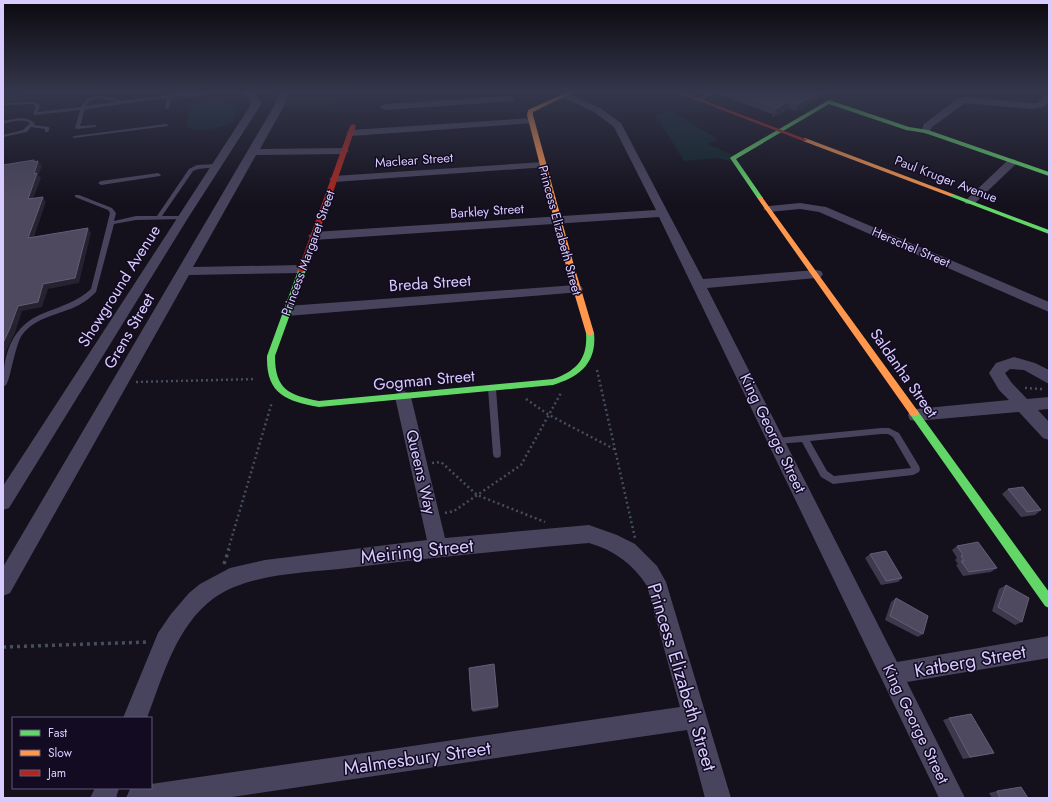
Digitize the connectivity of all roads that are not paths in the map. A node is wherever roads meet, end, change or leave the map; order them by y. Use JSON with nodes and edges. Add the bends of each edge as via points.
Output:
{"nodes":[{"id":1,"x":26,"y":129,"type":"edge"},
{"id":2,"x":132,"y":129,"type":"edge"},
{"id":3,"x":239,"y":129,"type":"edge"},
{"id":4,"x":266,"y":129,"type":"edge"},
{"id":5,"x":352,"y":129,"type":"edge"},
{"id":6,"x":533,"y":129,"type":"edge"},
{"id":7,"x":620,"y":129,"type":"edge"},
{"id":8,"x":911,"y":129,"type":"edge"},
{"id":9,"x":779,"y":130,"type":"joint"},
{"id":10,"x":926,"y":131,"type":"joint"},
{"id":11,"x":3,"y":136,"type":"edge"},
{"id":12,"x":74,"y":137,"type":"dead end"},
{"id":13,"x":344,"y":151,"type":"junction"},
{"id":14,"x":253,"y":152,"type":"junction"},
{"id":15,"x":1012,"y":162,"type":"junction"},
{"id":16,"x":543,"y":165,"type":"junction"},
{"id":17,"x":216,"y":166,"type":"junction"},
{"id":18,"x":1049,"y":174,"type":"edge"},
{"id":19,"x":158,"y":175,"type":"dead end"},
{"id":20,"x":334,"y":179,"type":"junction"},
{"id":21,"x":101,"y":183,"type":"dead end"},
{"id":22,"x":77,"y":196,"type":"dead end"},
{"id":23,"x":970,"y":202,"type":"junction"},
{"id":24,"x":769,"y":209,"type":"junction"},
{"id":25,"x":663,"y":213,"type":"junction"},
{"id":26,"x":159,"y":218,"type":"junction"},
{"id":27,"x":182,"y":218,"type":"junction"},
{"id":28,"x":558,"y":220,"type":"junction"},
{"id":29,"x":111,"y":223,"type":"junction"},
{"id":30,"x":1049,"y":232,"type":"edge"},
{"id":31,"x":314,"y":236,"type":"junction"},
{"id":32,"x":302,"y":269,"type":"junction"},
{"id":33,"x":184,"y":271,"type":"junction"},
{"id":34,"x":816,"y":274,"type":"junction"},
{"id":35,"x":699,"y":284,"type":"junction"},
{"id":36,"x":576,"y":289,"type":"junction"},
{"id":37,"x":1049,"y":307,"type":"edge"},
{"id":38,"x":287,"y":311,"type":"junction"},
{"id":39,"x":581,"y":368,"type":"joint"},
{"id":40,"x":1049,"y":378,"type":"edge"},
{"id":41,"x":273,"y":381,"type":"joint"},
{"id":42,"x":3,"y":383,"type":"edge"},
{"id":43,"x":492,"y":388,"type":"junction"},
{"id":44,"x":403,"y":396,"type":"junction"},
{"id":45,"x":1049,"y":403,"type":"edge"},
{"id":46,"x":1024,"y":406,"type":"junction"},
{"id":47,"x":916,"y":415,"type":"junction"},
{"id":48,"x":1049,"y":433,"type":"edge"},
{"id":49,"x":804,"y":438,"type":"junction"},
{"id":50,"x":777,"y":441,"type":"junction"},
{"id":51,"x":498,"y":454,"type":"dead end"},
{"id":52,"x":3,"y":502,"type":"edge"},
{"id":53,"x":438,"y":548,"type":"junction"},
{"id":54,"x":640,"y":560,"type":"joint"},
{"id":55,"x":3,"y":586,"type":"edge"},
{"id":56,"x":1049,"y":602,"type":"edge"},
{"id":57,"x":1049,"y":647,"type":"edge"},
{"id":58,"x":891,"y":674,"type":"junction"},
{"id":59,"x":135,"y":717,"type":"edge"},
{"id":60,"x":695,"y":717,"type":"junction"},
{"id":61,"x":139,"y":798,"type":"edge"},
{"id":62,"x":718,"y":798,"type":"edge"},
{"id":63,"x":952,"y":798,"type":"edge"}],
"edges":[{"from":1,"to":11,"type":"lane"},
{"from":2,"to":12,"type":"lane"},
{"from":3,"to":17,"type":"street","name":"Showground Avenue"},
{"from":4,"to":14,"type":"street","name":"Grens Street"},
{"from":5,"to":13,"type":"street","name":"Princess Margaret Street"},
{"from":6,"to":16,"type":"street","name":"Princess Elizabeth Street"},
{"from":7,"to":25,"type":"street","name":"King George Street"},
{"from":8,"to":10,"type":"street"},
{"from":9,"to":23,"type":"street","name":"Paul Kruger Avenue"},
{"from":9,"to":24,"type":"street","name":"Saldanha Street","via":[[733,158]]},
{"from":10,"to":15,"type":"street"},
{"from":13,"to":14,"type":"street"},
{"from":13,"to":20,"type":"street","name":"Princess Margaret Street"},
{"from":14,"to":33,"type":"street","name":"Grens Street"},
{"from":15,"to":18,"type":"street"},
{"from":15,"to":23,"type":"street"},
{"from":16,"to":20,"type":"street","name":"Maclear Street"},
{"from":16,"to":28,"type":"street","name":"Princess Elizabeth Street"},
{"from":17,"to":26,"type":"lane","via":[[197,167],[191,170]]},
{"from":17,"to":27,"type":"street","name":"Showground Avenue"},
{"from":19,"to":21,"type":"lane"},
{"from":20,"to":31,"type":"street","name":"Princess Margaret Street"},
{"from":22,"to":29,"type":"lane","via":[[110,209],[113,213]]},
{"from":23,"to":30,"type":"street","name":"Paul Kruger Avenue"},
{"from":24,"to":34,"type":"street","name":"Saldanha Street"},
{"from":24,"to":37,"type":"street","name":"Herschel Street","via":[[800,206],[822,209]]},
{"from":25,"to":28,"type":"street","name":"Barkley Street"},
{"from":25,"to":35,"type":"street","name":"King George Street"},
{"from":26,"to":27,"type":"lane"},
{"from":26,"to":29,"type":"lane","via":[[136,218]]},
{"from":27,"to":52,"type":"street","name":"Showground Avenue"},
{"from":28,"to":31,"type":"street","name":"Barkley Street"},
{"from":28,"to":36,"type":"street","name":"Princess Elizabeth Street"},
{"from":29,"to":42,"type":"lane","via":[[94,290],[75,305],[45,314],[23,329],[17,337]]},
{"from":31,"to":32,"type":"street","name":"Princess Margaret Street"},
{"from":32,"to":33,"type":"street"},
{"from":32,"to":38,"type":"street","name":"Princess Margaret Street"},
{"from":33,"to":55,"type":"street","name":"Grens Street"},
{"from":34,"to":35,"type":"street"},
{"from":34,"to":47,"type":"street","name":"Saldanha Street"},
{"from":35,"to":50,"type":"street","name":"King George Street"},
{"from":36,"to":38,"type":"street","name":"Breda Street"},
{"from":36,"to":39,"type":"street","name":"Princess Elizabeth Street","via":[[592,343],[589,356]]},
{"from":38,"to":41,"type":"street","name":"Princess Margaret Street","via":[[271,356],[269,368]]},
{"from":39,"to":43,"type":"street","name":"Gogman Street","via":[[571,376],[555,382]]},
{"from":40,"to":46,"type":"street","via":[[1022,364],[1000,366],[997,373],[1000,381]]},
{"from":41,"to":44,"type":"street","name":"Gogman Street","via":[[289,396],[319,404]]},
{"from":43,"to":44,"type":"street","name":"Gogman Street"},
{"from":43,"to":51,"type":"lane"},
{"from":44,"to":53,"type":"street","name":"Queens Way"},
{"from":45,"to":46,"type":"street"},
{"from":46,"to":47,"type":"street"},
{"from":46,"to":48,"type":"street"},
{"from":47,"to":56,"type":"street","name":"Saldanha Street"},
{"from":49,"to":49,"type":"lane","via":[[824,474],[830,479],[916,469],[896,435],[889,431]]},
{"from":49,"to":50,"type":"lane"},
{"from":50,"to":58,"type":"street","name":"King George Street"},
{"from":53,"to":54,"type":"street","name":"Meiring Street","via":[[589,534],[618,544]]},
{"from":53,"to":59,"type":"street","name":"Meiring Street","via":[[253,570],[218,584],[196,600],[178,621],[166,641]]},
{"from":54,"to":60,"type":"street","name":"Princess Elizabeth Street","via":[[656,582],[661,594]]},
{"from":57,"to":58,"type":"street","name":"Katberg Street"},
{"from":58,"to":63,"type":"street","name":"King George Street"},
{"from":60,"to":61,"type":"street","name":"Malmesbury Street"},
{"from":60,"to":62,"type":"street","name":"Princess Elizabeth Street"}]}
